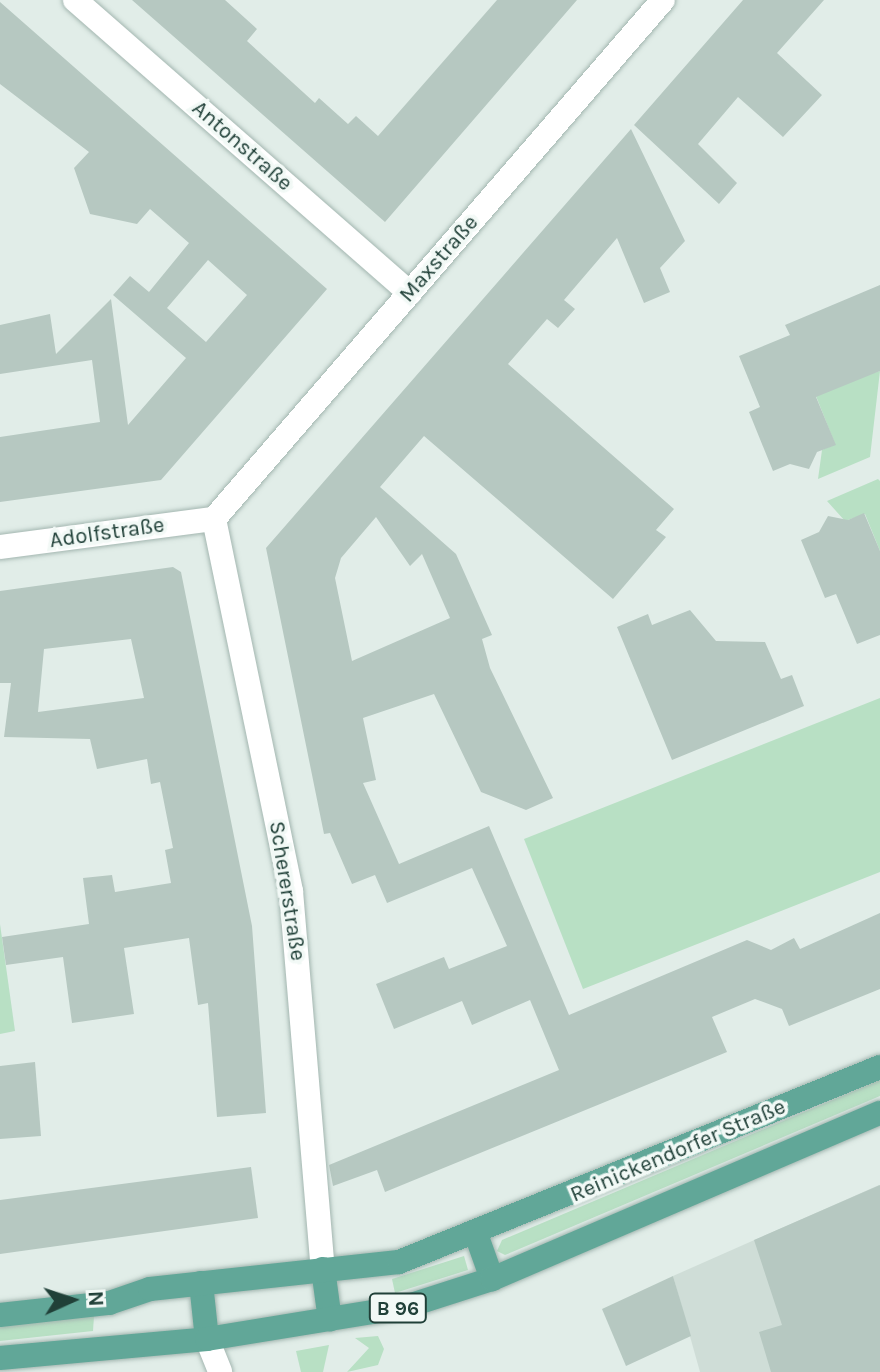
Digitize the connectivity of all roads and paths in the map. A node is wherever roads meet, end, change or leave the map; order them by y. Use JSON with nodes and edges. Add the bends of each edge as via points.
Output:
{"nodes":[{"id":1,"x":75,"y":0,"type":"edge"},
{"id":2,"x":663,"y":0,"type":"edge"},
{"id":3,"x":410,"y":293,"type":"junction"},
{"id":4,"x":214,"y":519,"type":"junction"},
{"id":5,"x":0,"y":547,"type":"edge"},
{"id":6,"x":880,"y":1067,"type":"edge"},
{"id":7,"x":880,"y":1113,"type":"edge"},
{"id":8,"x":476,"y":1234,"type":"junction"},
{"id":9,"x":323,"y":1269,"type":"junction"},
{"id":10,"x":492,"y":1279,"type":"junction"},
{"id":11,"x":201,"y":1283,"type":"junction"},
{"id":12,"x":109,"y":1303,"type":"junction"},
{"id":13,"x":0,"y":1315,"type":"edge"},
{"id":14,"x":330,"y":1320,"type":"junction"},
{"id":15,"x":207,"y":1339,"type":"junction"},
{"id":16,"x":113,"y":1347,"type":"junction"},
{"id":17,"x":0,"y":1358,"type":"edge"},
{"id":18,"x":220,"y":1372,"type":"edge"}],
"edges":[{"from":1,"to":3,"type":"street","name":"Antonstraße"},
{"from":2,"to":3,"type":"street","name":"Maxstraße"},
{"from":3,"to":4,"type":"street","name":"Maxstraße"},
{"from":4,"to":5,"type":"street","name":"Adolfstraße"},
{"from":4,"to":9,"type":"street","name":"Schererstraße","via":[[291,891]]},
{"from":6,"to":8,"type":"main road","name":"Reinickendorfer Straße","number":"B 96"},
{"from":7,"to":10,"type":"main road","name":"Reinickendorfer Straße","number":"B 96"},
{"from":8,"to":9,"type":"main road","name":"Reinickendorfer Straße","number":"B 96","via":[[399,1262]]},
{"from":8,"to":10,"type":"main road"},
{"from":9,"to":11,"type":"main road","name":"Reinickendorfer Straße","number":"B 96"},
{"from":9,"to":14,"type":"main road"},
{"from":10,"to":14,"type":"main road","name":"Reinickendorfer Straße","number":"B 96","via":[[408,1306]]},
{"from":11,"to":12,"type":"main road","name":"Reinickendorfer Straße","number":"B 96"},
{"from":11,"to":15,"type":"main road"},
{"from":12,"to":13,"type":"main road","name":"Reinickendorfer Straße","number":"B 96"},
{"from":12,"to":16,"type":"main road"},
{"from":14,"to":15,"type":"main road","name":"Reinickendorfer Straße","number":"B 96"},
{"from":15,"to":16,"type":"main road","name":"Reinickendorfer Straße","number":"B 96"},
{"from":15,"to":18,"type":"street"},
{"from":16,"to":17,"type":"main road","name":"Reinickendorfer Straße","number":"B 96"}]}
